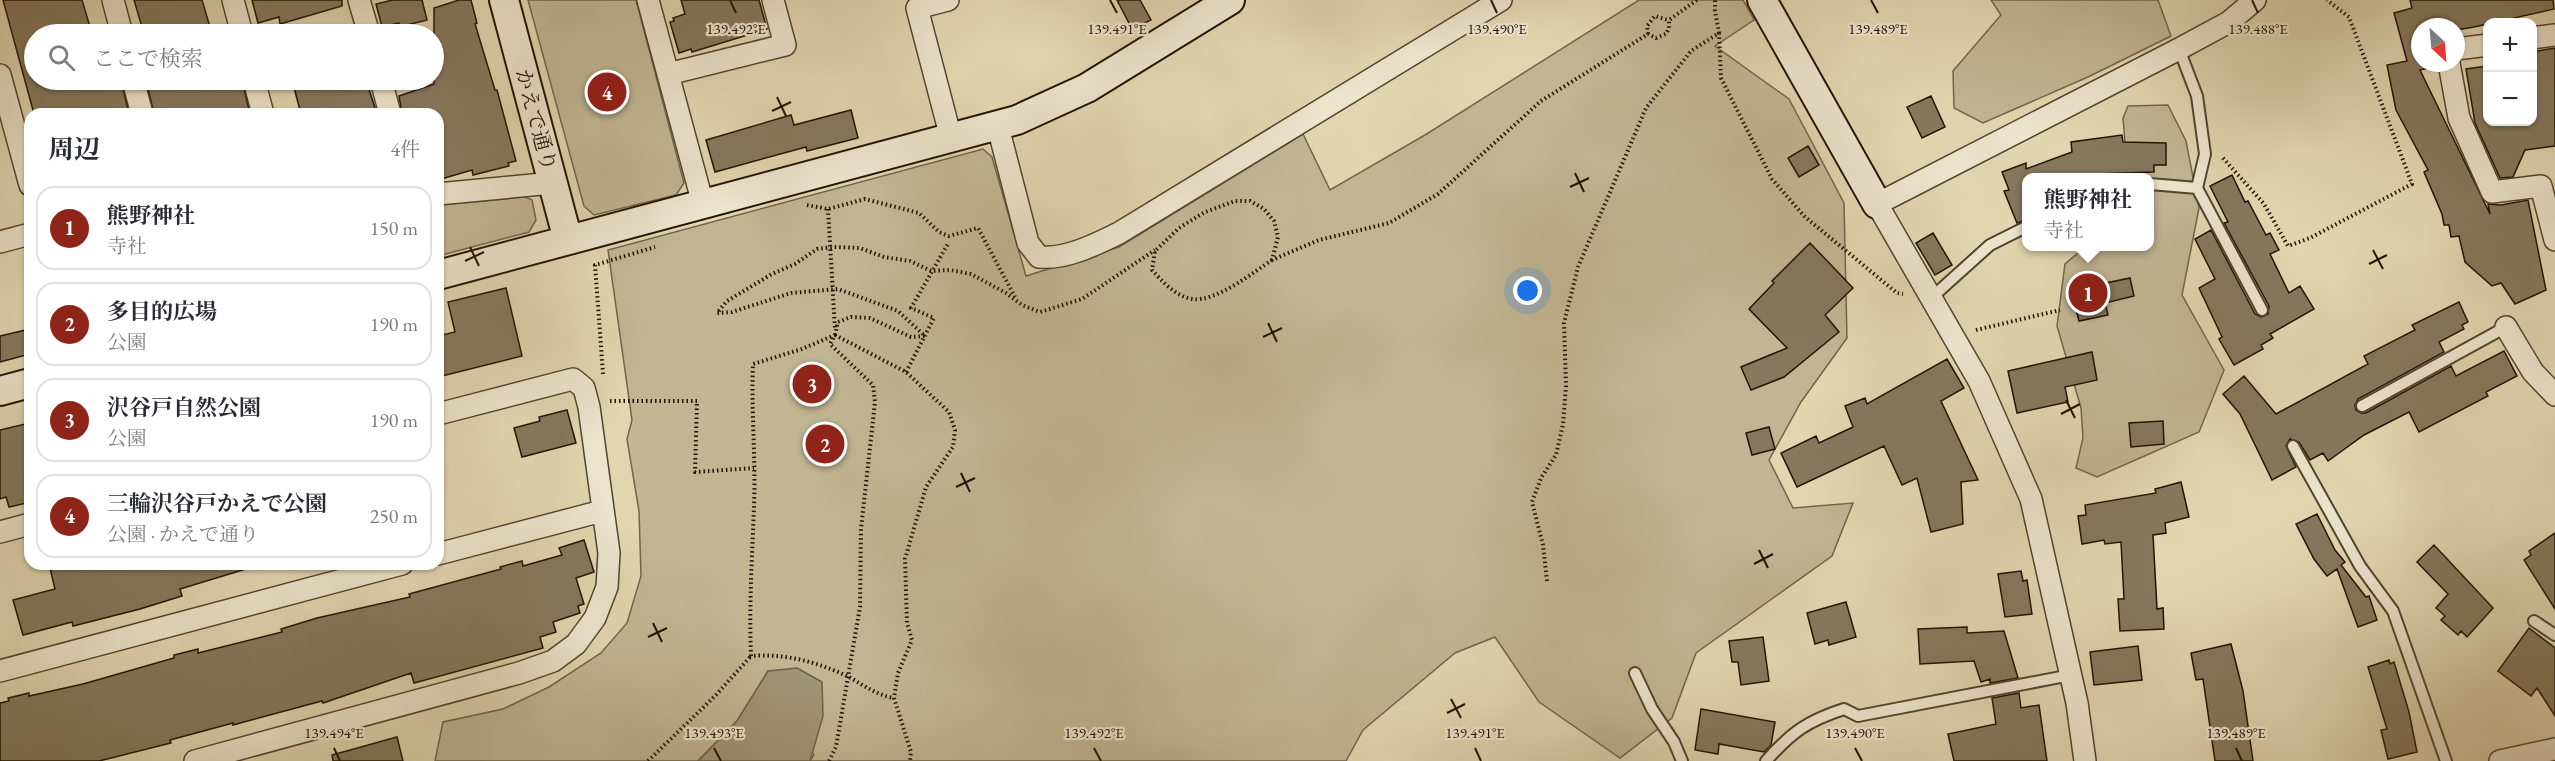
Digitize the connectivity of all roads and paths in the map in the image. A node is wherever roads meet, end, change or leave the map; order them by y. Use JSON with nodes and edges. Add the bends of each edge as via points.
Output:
{"nodes":[{"id":1,"x":113,"y":0,"type":"edge"},
{"id":2,"x":233,"y":0,"type":"edge"},
{"id":3,"x":359,"y":0,"type":"edge"},
{"id":4,"x":504,"y":0,"type":"edge"},
{"id":5,"x":648,"y":0,"type":"edge"},
{"id":6,"x":773,"y":0,"type":"edge"},
{"id":7,"x":948,"y":0,"type":"edge"},
{"id":8,"x":1230,"y":0,"type":"edge"},
{"id":9,"x":1501,"y":0,"type":"edge"},
{"id":10,"x":1697,"y":0,"type":"edge"},
{"id":11,"x":1715,"y":0,"type":"edge"},
{"id":12,"x":1761,"y":0,"type":"edge"},
{"id":13,"x":2255,"y":0,"type":"edge"},
{"id":14,"x":2327,"y":0,"type":"edge"},
{"id":15,"x":1669,"y":20,"type":"junction"},
{"id":16,"x":119,"y":24,"type":"edge"},
{"id":17,"x":239,"y":24,"type":"edge"},
{"id":18,"x":366,"y":24,"type":"edge"},
{"id":19,"x":1719,"y":33,"type":"junction"},
{"id":20,"x":1648,"y":34,"type":"junction"},
{"id":21,"x":2555,"y":35,"type":"edge"},
{"id":22,"x":2537,"y":37,"type":"edge"},
{"id":23,"x":2483,"y":46,"type":"edge"},
{"id":24,"x":2465,"y":48,"type":"edge"},
{"id":25,"x":2180,"y":49,"type":"junction"},
{"id":26,"x":2451,"y":72,"type":"edge"},
{"id":27,"x":668,"y":74,"type":"junction"},
{"id":28,"x":0,"y":75,"type":"edge"},
{"id":29,"x":136,"y":90,"type":"edge"},
{"id":30,"x":257,"y":90,"type":"edge"},
{"id":31,"x":384,"y":90,"type":"edge"},
{"id":32,"x":3,"y":104,"type":"edge"},
{"id":33,"x":140,"y":108,"type":"edge"},
{"id":34,"x":261,"y":108,"type":"edge"},
{"id":35,"x":388,"y":108,"type":"edge"},
{"id":36,"x":998,"y":127,"type":"junction"},
{"id":37,"x":951,"y":138,"type":"junction"},
{"id":38,"x":2205,"y":154,"type":"junction"},
{"id":39,"x":24,"y":167,"type":"edge"},
{"id":40,"x":553,"y":183,"type":"junction"},
{"id":41,"x":2154,"y":184,"type":"edge"},
{"id":42,"x":2197,"y":188,"type":"junction"},
{"id":43,"x":444,"y":193,"type":"edge"},
{"id":44,"x":703,"y":204,"type":"junction"},
{"id":45,"x":1877,"y":204,"type":"junction"},
{"id":46,"x":804,"y":205,"type":"dead end"},
{"id":47,"x":828,"y":209,"type":"junction"},
{"id":48,"x":2022,"y":228,"type":"edge"},
{"id":49,"x":24,"y":236,"type":"edge"},
{"id":50,"x":568,"y":240,"type":"junction"},
{"id":51,"x":2555,"y":240,"type":"edge"},
{"id":52,"x":0,"y":242,"type":"edge"},
{"id":53,"x":949,"y":242,"type":"dead end"},
{"id":54,"x":1165,"y":242,"type":"junction"},
{"id":55,"x":656,"y":247,"type":"dead end"},
{"id":56,"x":829,"y":248,"type":"junction"},
{"id":57,"x":1272,"y":260,"type":"junction"},
{"id":58,"x":444,"y":272,"type":"edge"},
{"id":59,"x":931,"y":272,"type":"junction"},
{"id":60,"x":832,"y":289,"type":"junction"},
{"id":61,"x":1016,"y":299,"type":"junction"},
{"id":62,"x":1930,"y":299,"type":"junction"},
{"id":63,"x":2060,"y":310,"type":"dead end"},
{"id":64,"x":2262,"y":310,"type":"dead end"},
{"id":65,"x":2506,"y":327,"type":"joint"},
{"id":66,"x":835,"y":335,"type":"junction"},
{"id":67,"x":925,"y":336,"type":"junction"},
{"id":68,"x":1952,"y":336,"type":"junction"},
{"id":69,"x":906,"y":372,"type":"junction"},
{"id":70,"x":605,"y":384,"type":"dead end"},
{"id":71,"x":24,"y":385,"type":"edge"},
{"id":72,"x":0,"y":391,"type":"edge"},
{"id":73,"x":607,"y":393,"type":"dead end"},
{"id":74,"x":2555,"y":395,"type":"edge"},
{"id":75,"x":2362,"y":406,"type":"dead end"},
{"id":76,"x":444,"y":412,"type":"edge"},
{"id":77,"x":2293,"y":446,"type":"dead end"},
{"id":78,"x":754,"y":468,"type":"junction"},
{"id":79,"x":602,"y":511,"type":"junction"},
{"id":80,"x":24,"y":526,"type":"edge"},
{"id":81,"x":0,"y":532,"type":"edge"},
{"id":82,"x":444,"y":552,"type":"edge"},
{"id":83,"x":379,"y":570,"type":"edge"},
{"id":84,"x":1547,"y":580,"type":"dead end"},
{"id":85,"x":2535,"y":621,"type":"dead end"},
{"id":86,"x":2555,"y":634,"type":"edge"},
{"id":87,"x":751,"y":656,"type":"junction"},
{"id":88,"x":0,"y":671,"type":"edge"},
{"id":89,"x":1635,"y":673,"type":"dead end"},
{"id":90,"x":2071,"y":675,"type":"junction"},
{"id":91,"x":849,"y":677,"type":"junction"},
{"id":92,"x":894,"y":698,"type":"junction"},
{"id":93,"x":2555,"y":749,"type":"edge"},
{"id":94,"x":195,"y":761,"type":"edge"},
{"id":95,"x":648,"y":761,"type":"edge"},
{"id":96,"x":829,"y":761,"type":"edge"},
{"id":97,"x":910,"y":761,"type":"edge"},
{"id":98,"x":1682,"y":761,"type":"edge"},
{"id":99,"x":1766,"y":761,"type":"edge"},
{"id":100,"x":2085,"y":761,"type":"edge"},
{"id":101,"x":2446,"y":761,"type":"edge"},
{"id":102,"x":2500,"y":761,"type":"edge"}],
"edges":[{"from":1,"to":16,"type":"street"},
{"from":2,"to":17,"type":"street"},
{"from":3,"to":18,"type":"street"},
{"from":4,"to":40,"type":"street","name":"かえで通り"},
{"from":5,"to":27,"type":"street"},
{"from":6,"to":27,"type":"street","via":[[785,45]]},
{"from":7,"to":37,"type":"street","via":[[917,8]]},
{"from":8,"to":36,"type":"street","via":[[1087,88]]},
{"from":9,"to":36,"type":"street","via":[[1119,233],[1049,258],[1039,257],[1028,243]]},
{"from":10,"to":15,"type":"path"},
{"from":11,"to":19,"type":"path"},
{"from":12,"to":45,"type":"street"},
{"from":13,"to":25,"type":"street","via":[[2229,22]]},
{"from":14,"to":38,"type":"path","via":[[2349,17],[2412,184],[2288,246],[2264,204],[2233,168],[2222,157]]},
{"from":15,"to":20,"type":"path","via":[[1666,34],[1656,38]]},
{"from":15,"to":20,"type":"path","via":[[1655,16],[1647,26]]},
{"from":19,"to":62,"type":"path","via":[[1721,78],[1772,178],[1804,216],[1897,293]]},
{"from":19,"to":84,"type":"path","via":[[1691,51],[1646,108],[1578,267],[1564,322],[1563,424],[1556,455],[1532,502]]},
{"from":20,"to":57,"type":"path","via":[[1540,101],[1438,194],[1389,223],[1319,240]]},
{"from":21,"to":22,"type":"street"},
{"from":23,"to":24,"type":"street"},
{"from":25,"to":38,"type":"lane","via":[[2198,96]]},
{"from":25,"to":45,"type":"street"},
{"from":26,"to":51,"type":"street","via":[[2459,118],[2492,192],[2541,186]]},
{"from":27,"to":44,"type":"street"},
{"from":28,"to":32,"type":"street"},
{"from":29,"to":33,"type":"street"},
{"from":30,"to":34,"type":"street"},
{"from":31,"to":35,"type":"street"},
{"from":32,"to":39,"type":"street"},
{"from":36,"to":37,"type":"street"},
{"from":37,"to":44,"type":"street"},
{"from":38,"to":42,"type":"lane"},
{"from":40,"to":43,"type":"street"},
{"from":40,"to":50,"type":"street","name":"かえで通り"},
{"from":41,"to":42,"type":"lane"},
{"from":42,"to":64,"type":"lane"},
{"from":44,"to":50,"type":"street"},
{"from":45,"to":62,"type":"street"},
{"from":46,"to":47,"type":"path"},
{"from":47,"to":56,"type":"path"},
{"from":47,"to":61,"type":"path","via":[[865,199],[919,213],[949,236],[978,228]]},
{"from":48,"to":62,"type":"lane","via":[[1990,245]]},
{"from":49,"to":52,"type":"street"},
{"from":50,"to":58,"type":"street"},
{"from":53,"to":59,"type":"path"},
{"from":54,"to":57,"type":"path","via":[[1179,228],[1220,205],[1250,201],[1274,221],[1278,237]]},
{"from":54,"to":57,"type":"path","via":[[1155,251],[1152,270],[1169,288],[1193,299],[1217,294]]},
{"from":54,"to":61,"type":"path","via":[[1082,300],[1040,312]]},
{"from":55,"to":70,"type":"path","via":[[595,265]]},
{"from":56,"to":59,"type":"path","via":[[860,248],[910,261]]},
{"from":56,"to":60,"type":"path"},
{"from":56,"to":60,"type":"path","via":[[817,249],[772,274],[727,301],[717,313],[791,293]]},
{"from":59,"to":61,"type":"path","via":[[971,274]]},
{"from":59,"to":67,"type":"path","via":[[911,308],[934,318]]},
{"from":60,"to":66,"type":"path"},
{"from":60,"to":67,"type":"path","via":[[898,311]]},
{"from":62,"to":68,"type":"street"},
{"from":63,"to":68,"type":"path"},
{"from":65,"to":74,"type":"street","via":[[2534,372]]},
{"from":65,"to":75,"type":"lane"},
{"from":66,"to":67,"type":"path","via":[[838,322],[851,317],[870,318],[910,337]]},
{"from":66,"to":69,"type":"path"},
{"from":66,"to":78,"type":"path","via":[[753,364]]},
{"from":66,"to":91,"type":"path","via":[[830,344],[873,386],[875,402],[861,529],[860,607]]},
{"from":67,"to":69,"type":"path"},
{"from":68,"to":90,"type":"street","via":[[1979,381],[2031,500]]},
{"from":69,"to":92,"type":"path","via":[[949,412],[955,430],[953,447],[926,487],[905,559],[907,623],[912,640],[898,673]]},
{"from":71,"to":72,"type":"street"},
{"from":73,"to":78,"type":"path","via":[[609,401],[697,400],[695,472]]},
{"from":76,"to":79,"type":"street","via":[[573,379],[584,388],[589,407]]},
{"from":77,"to":101,"type":"lane","via":[[2360,566],[2392,611]]},
{"from":78,"to":87,"type":"path","via":[[749,564]]},
{"from":79,"to":82,"type":"street"},
{"from":79,"to":94,"type":"street","via":[[609,553],[607,587],[595,618],[576,644],[552,661]]},
{"from":80,"to":81,"type":"street"},
{"from":83,"to":88,"type":"street"},
{"from":85,"to":86,"type":"lane"},
{"from":87,"to":91,"type":"path","via":[[815,662]]},
{"from":87,"to":95,"type":"path"},
{"from":89,"to":98,"type":"lane"},
{"from":90,"to":99,"type":"lane","via":[[1858,716],[1844,709],[1816,718],[1787,738]]},
{"from":90,"to":100,"type":"street"},
{"from":91,"to":92,"type":"path"},
{"from":91,"to":96,"type":"path","via":[[836,747]]},
{"from":92,"to":97,"type":"path","via":[[911,752]]},
{"from":93,"to":102,"type":"street"}]}
